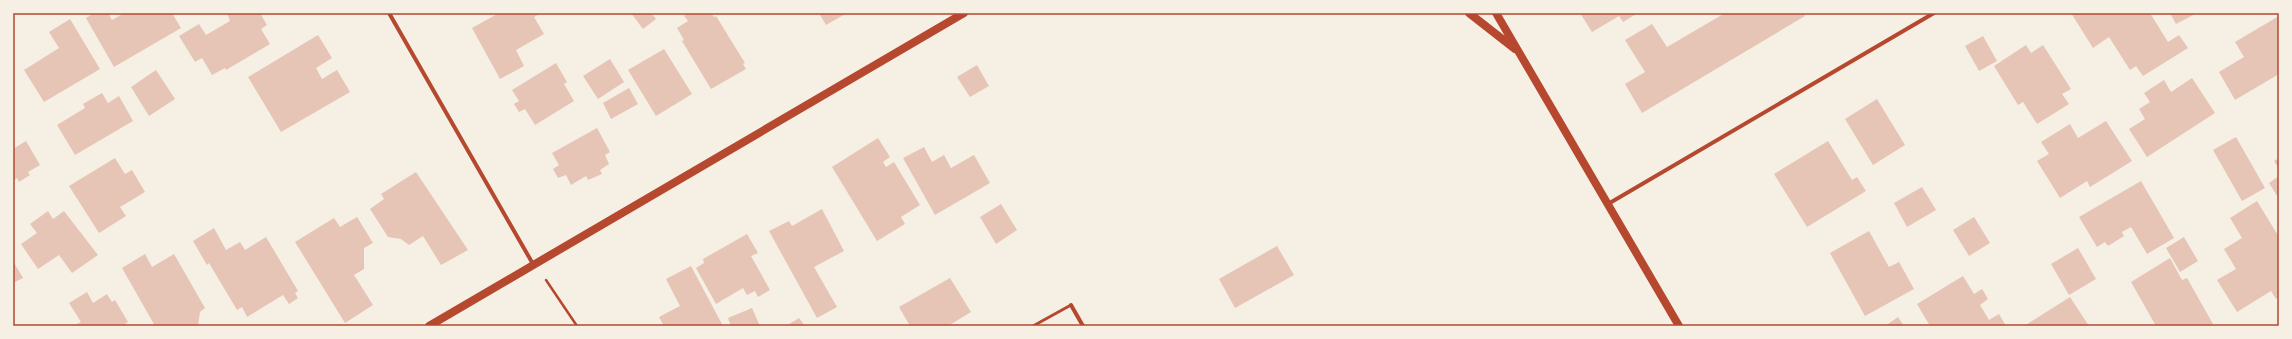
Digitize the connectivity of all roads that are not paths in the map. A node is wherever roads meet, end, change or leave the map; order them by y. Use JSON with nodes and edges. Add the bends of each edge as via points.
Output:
{"nodes":[{"id":1,"x":389,"y":13,"type":"edge"},
{"id":2,"x":964,"y":13,"type":"edge"},
{"id":3,"x":1468,"y":13,"type":"edge"},
{"id":4,"x":1496,"y":13,"type":"edge"},
{"id":5,"x":1934,"y":13,"type":"edge"},
{"id":6,"x":1519,"y":52,"type":"junction"},
{"id":7,"x":1608,"y":204,"type":"junction"},
{"id":8,"x":533,"y":264,"type":"junction"},
{"id":9,"x":1071,"y":306,"type":"joint"},
{"id":10,"x":429,"y":326,"type":"edge"},
{"id":11,"x":1033,"y":326,"type":"edge"},
{"id":12,"x":1083,"y":326,"type":"edge"},
{"id":13,"x":1679,"y":326,"type":"edge"}],
"edges":[{"from":1,"to":8,"type":"street"},
{"from":2,"to":8,"type":"main road"},
{"from":3,"to":6,"type":"main road"},
{"from":4,"to":6,"type":"main road"},
{"from":5,"to":7,"type":"street"},
{"from":6,"to":7,"type":"main road"},
{"from":7,"to":13,"type":"main road"},
{"from":8,"to":10,"type":"main road"},
{"from":9,"to":11,"type":"lane"},
{"from":9,"to":12,"type":"street"}]}
